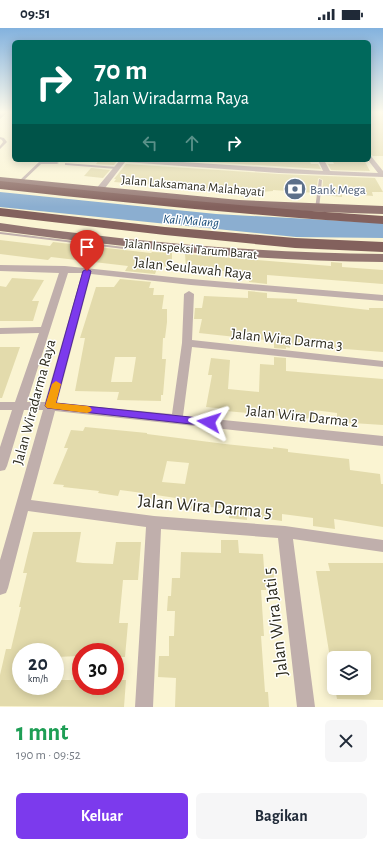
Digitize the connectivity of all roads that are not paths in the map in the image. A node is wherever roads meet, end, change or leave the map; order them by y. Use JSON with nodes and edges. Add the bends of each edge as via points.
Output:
{"nodes":[{"id":1,"x":371,"y":160,"type":"edge"},
{"id":2,"x":122,"y":162,"type":"edge"},
{"id":3,"x":155,"y":162,"type":"edge"},
{"id":4,"x":322,"y":162,"type":"edge"},
{"id":5,"x":57,"y":163,"type":"dead end"},
{"id":6,"x":66,"y":164,"type":"dead end"},
{"id":7,"x":117,"y":168,"type":"junction"},
{"id":8,"x":328,"y":173,"type":"junction"},
{"id":9,"x":383,"y":175,"type":"edge"},
{"id":10,"x":0,"y":180,"type":"edge"},
{"id":11,"x":320,"y":180,"type":"dead end"},
{"id":12,"x":20,"y":182,"type":"junction"},
{"id":13,"x":0,"y":186,"type":"edge"},
{"id":14,"x":99,"y":190,"type":"junction"},
{"id":15,"x":0,"y":192,"type":"edge"},
{"id":16,"x":317,"y":208,"type":"junction"},
{"id":17,"x":342,"y":210,"type":"junction"},
{"id":18,"x":383,"y":210,"type":"edge"},
{"id":19,"x":0,"y":212,"type":"edge"},
{"id":20,"x":383,"y":214,"type":"edge"},
{"id":21,"x":383,"y":221,"type":"edge"},
{"id":22,"x":0,"y":222,"type":"edge"},
{"id":23,"x":0,"y":227,"type":"edge"},
{"id":24,"x":0,"y":233,"type":"edge"},
{"id":25,"x":383,"y":247,"type":"edge"},
{"id":26,"x":124,"y":248,"type":"dead end"},
{"id":27,"x":383,"y":251,"type":"edge"},
{"id":28,"x":383,"y":258,"type":"edge"},
{"id":29,"x":0,"y":268,"type":"edge"},
{"id":30,"x":65,"y":269,"type":"junction"},
{"id":31,"x":87,"y":271,"type":"junction"},
{"id":32,"x":189,"y":294,"type":"dead end"},
{"id":33,"x":383,"y":298,"type":"edge"},
{"id":34,"x":45,"y":330,"type":"junction"},
{"id":35,"x":0,"y":331,"type":"edge"},
{"id":36,"x":187,"y":343,"type":"junction"},
{"id":37,"x":383,"y":364,"type":"edge"},
{"id":38,"x":20,"y":405,"type":"junction"},
{"id":39,"x":0,"y":406,"type":"edge"},
{"id":40,"x":50,"y":406,"type":"junction"},
{"id":41,"x":177,"y":419,"type":"junction"},
{"id":42,"x":383,"y":440,"type":"edge"},
{"id":43,"x":0,"y":466,"type":"edge"},
{"id":44,"x":23,"y":505,"type":"junction"},
{"id":45,"x":154,"y":522,"type":"junction"},
{"id":46,"x":285,"y":532,"type":"junction"},
{"id":47,"x":383,"y":546,"type":"edge"},
{"id":48,"x":0,"y":588,"type":"edge"},
{"id":49,"x":144,"y":707,"type":"edge"},
{"id":50,"x":306,"y":707,"type":"edge"}],
"edges":[{"from":1,"to":9,"type":"street"},
{"from":2,"to":7,"type":"street"},
{"from":3,"to":8,"type":"street"},
{"from":4,"to":8,"type":"street"},
{"from":5,"to":12,"type":"lane","via":[[40,163]]},
{"from":6,"to":7,"type":"lane"},
{"from":7,"to":14,"type":"street"},
{"from":8,"to":9,"type":"street"},
{"from":10,"to":12,"type":"main road","name":"Jalan Laksamana Malahayati"},
{"from":11,"to":16,"type":"lane"},
{"from":12,"to":14,"type":"main road","name":"Jalan Laksamana Malahayati"},
{"from":13,"to":21,"type":"highway","via":[[174,204]]},
{"from":14,"to":16,"type":"main road","name":"Jalan Laksamana Malahayati","via":[[243,204]]},
{"from":15,"to":21,"type":"highway","via":[[254,217]]},
{"from":16,"to":17,"type":"main road","name":"Jalan Laksamana Malahayati"},
{"from":17,"to":18,"type":"main road","name":"Jalan Laksamana Malahayati"},
{"from":17,"to":20,"type":"main road"},
{"from":19,"to":25,"type":"highway","via":[[249,239]]},
{"from":22,"to":27,"type":"highway","via":[[196,244],[304,252]]},
{"from":23,"to":28,"type":"main road","name":"Jalan Inspeksi Tarum Barat","via":[[165,247],[302,257]]},
{"from":24,"to":26,"type":"lane"},
{"from":29,"to":30,"type":"street","name":"Jalan Seulawah Raya"},
{"from":30,"to":31,"type":"street","name":"Jalan Seulawah Raya"},
{"from":30,"to":34,"type":"street","name":"Jalan Wiradarma Raya"},
{"from":31,"to":33,"type":"street","name":"Jalan Seulawah Raya"},
{"from":31,"to":40,"type":"street","name":"Jalan Wiradarma Raya"},
{"from":32,"to":36,"type":"street"},
{"from":34,"to":35,"type":"street"},
{"from":34,"to":38,"type":"street","name":"Jalan Wiradarma Raya"},
{"from":36,"to":37,"type":"street","name":"Jalan Wira Darma 3"},
{"from":36,"to":41,"type":"street"},
{"from":38,"to":39,"type":"street","name":"Jalan Wira Darma 2"},
{"from":38,"to":40,"type":"street","name":"Jalan Wira Darma 2"},
{"from":38,"to":43,"type":"street","name":"Jalan Wiradarma Raya"},
{"from":40,"to":41,"type":"street","name":"Jalan Wira Darma 2"},
{"from":40,"to":44,"type":"street","name":"Jalan Wiradarma Raya"},
{"from":41,"to":42,"type":"street","name":"Jalan Wira Darma 2"},
{"from":44,"to":45,"type":"street","name":"Jalan Wira Darma 5"},
{"from":44,"to":48,"type":"street","name":"Jalan Wiradarma Raya"},
{"from":45,"to":46,"type":"street","name":"Jalan Wira Darma 5"},
{"from":45,"to":49,"type":"street"},
{"from":46,"to":47,"type":"street","name":"Jalan Wira Darma 5"},
{"from":46,"to":50,"type":"street","name":"Jalan Wira Jati 5"}]}
